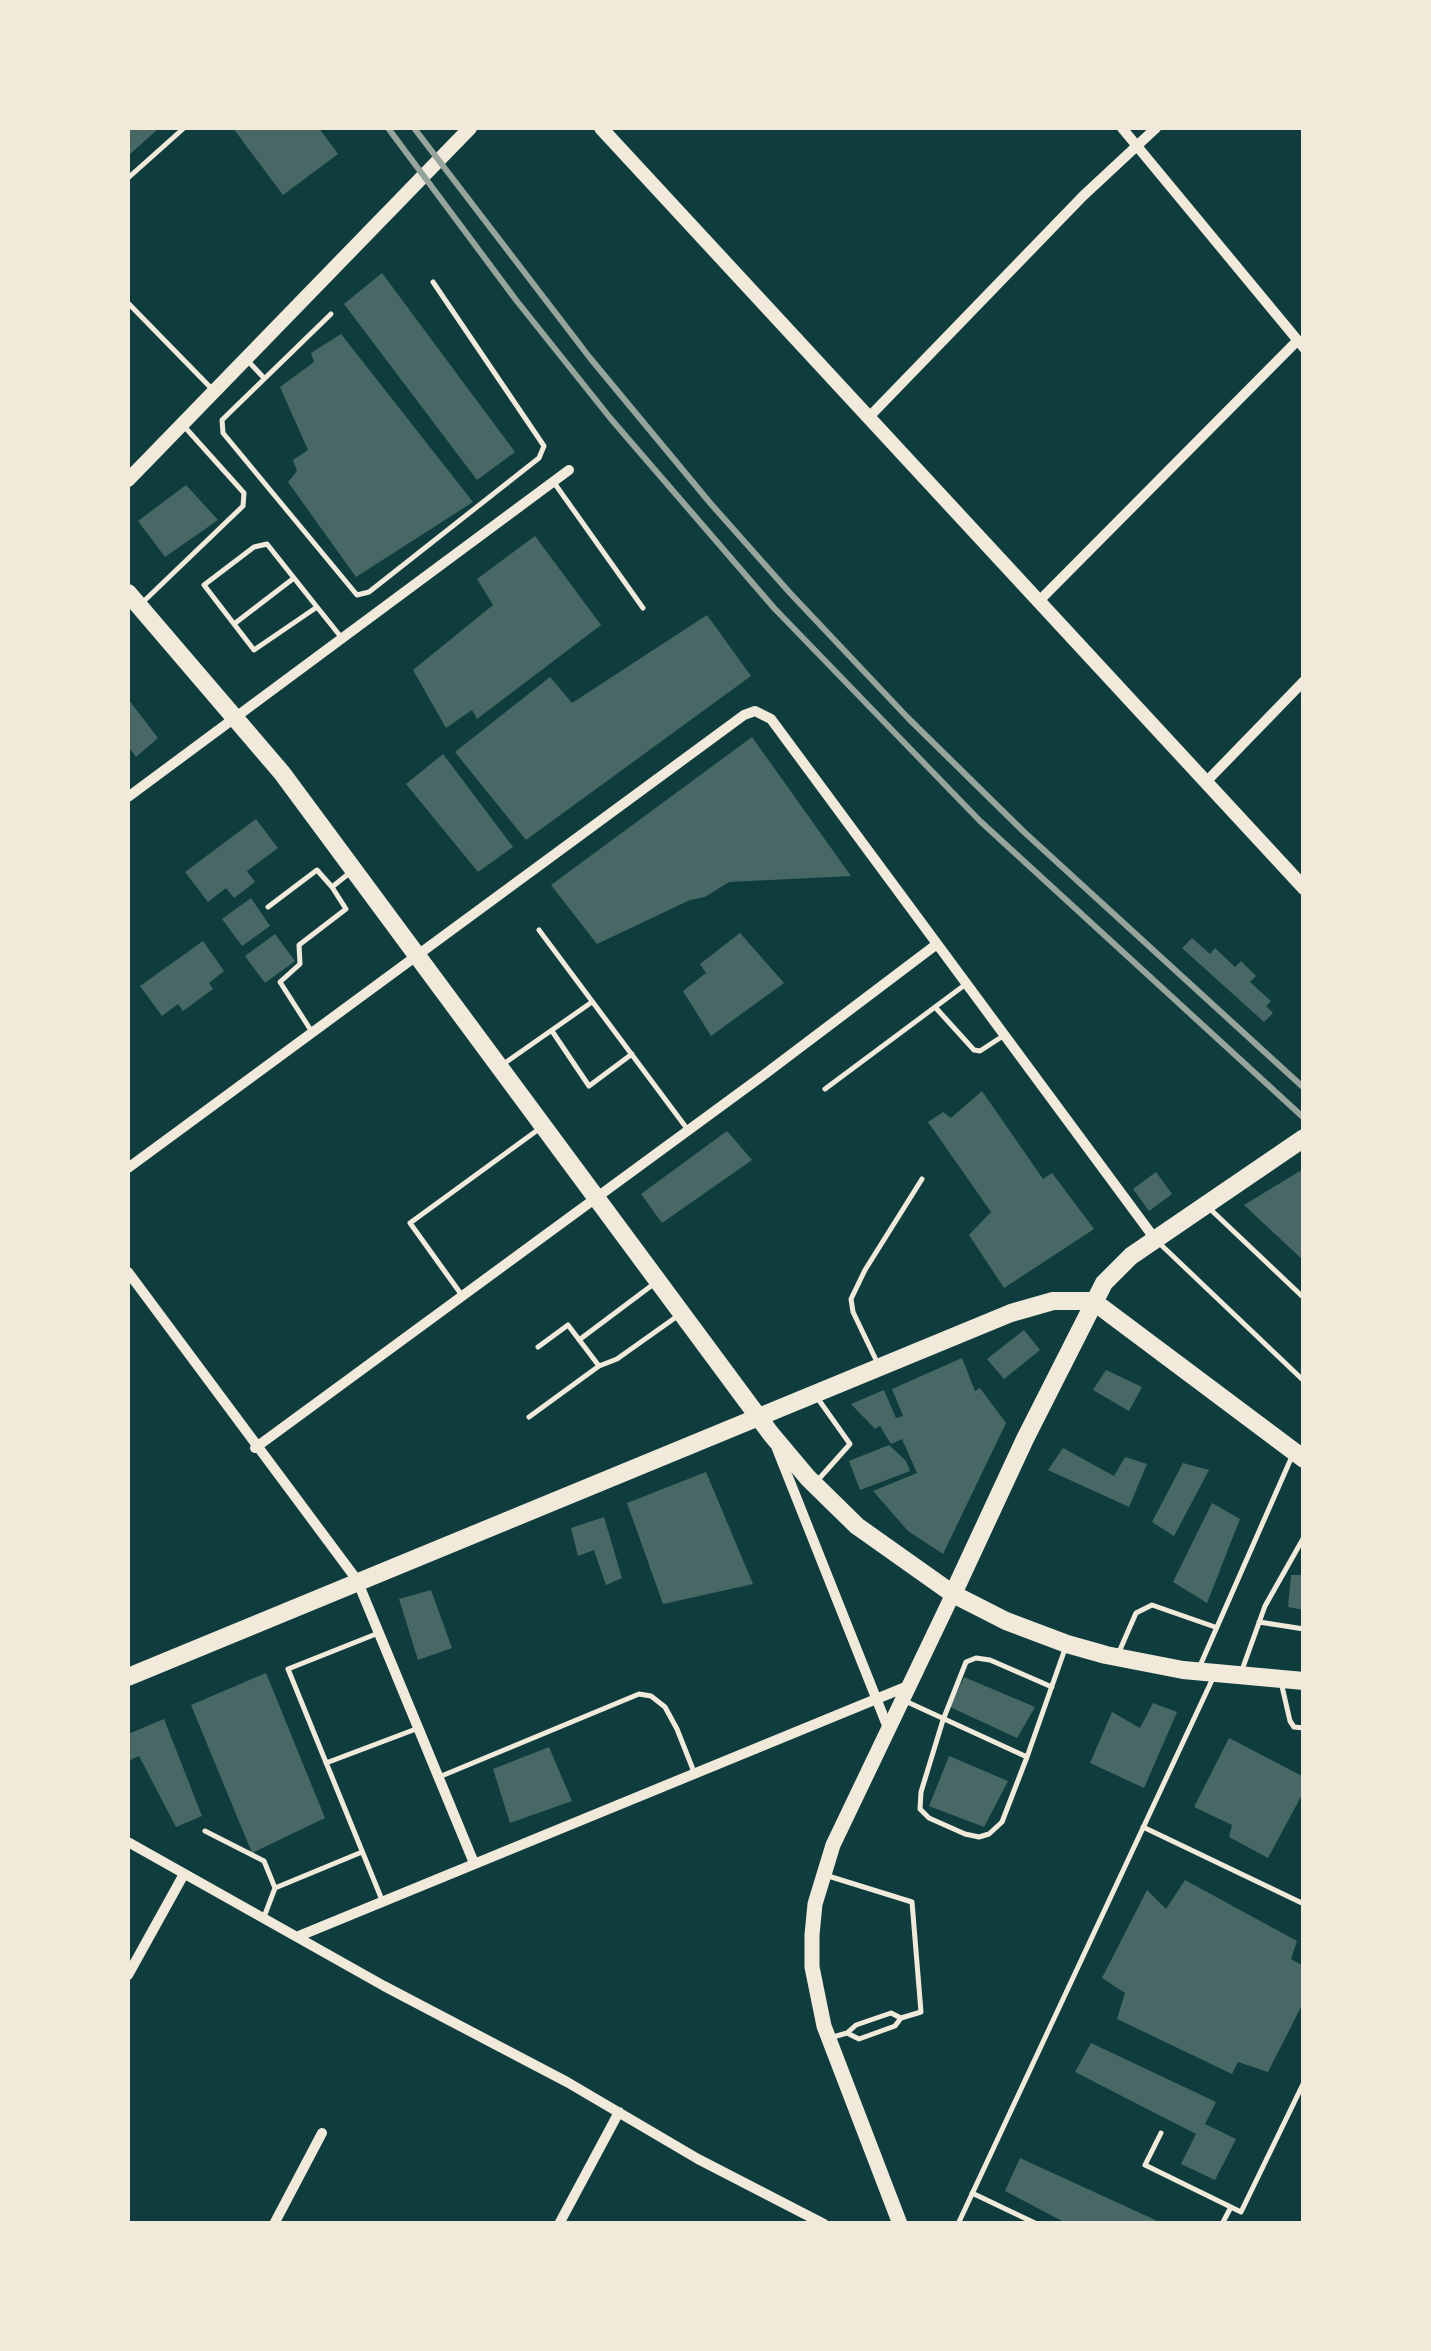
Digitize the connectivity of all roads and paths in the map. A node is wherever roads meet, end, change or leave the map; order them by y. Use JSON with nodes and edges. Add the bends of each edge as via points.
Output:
{"nodes":[{"id":1,"x":184,"y":128,"type":"edge"},
{"id":2,"x":470,"y":128,"type":"edge"},
{"id":3,"x":601,"y":128,"type":"edge"},
{"id":4,"x":1122,"y":128,"type":"edge"},
{"id":5,"x":1156,"y":128,"type":"edge"},
{"id":6,"x":1136,"y":145,"type":"junction"},
{"id":7,"x":128,"y":178,"type":"edge"},
{"id":8,"x":433,"y":282,"type":"dead end"},
{"id":9,"x":128,"y":303,"type":"edge"},
{"id":10,"x":331,"y":314,"type":"dead end"},
{"id":11,"x":1300,"y":344,"type":"edge"},
{"id":12,"x":246,"y":359,"type":"junction"},
{"id":13,"x":264,"y":378,"type":"junction"},
{"id":14,"x":214,"y":392,"type":"junction"},
{"id":15,"x":869,"y":417,"type":"junction"},
{"id":16,"x":181,"y":423,"type":"junction"},
{"id":17,"x":570,"y":470,"type":"dead end"},
{"id":18,"x":130,"y":473,"type":"edge"},
{"id":19,"x":553,"y":482,"type":"junction"},
{"id":20,"x":294,"y":578,"type":"junction"},
{"id":21,"x":133,"y":599,"type":"edge"},
{"id":22,"x":1038,"y":602,"type":"junction"},
{"id":23,"x":316,"y":607,"type":"junction"},
{"id":24,"x":643,"y":608,"type":"dead end"},
{"id":25,"x":234,"y":624,"type":"junction"},
{"id":26,"x":341,"y":637,"type":"junction"},
{"id":27,"x":1304,"y":681,"type":"edge"},
{"id":28,"x":236,"y":716,"type":"junction"},
{"id":29,"x":1206,"y":784,"type":"junction"},
{"id":30,"x":128,"y":797,"type":"edge"},
{"id":31,"x":354,"y":869,"type":"junction"},
{"id":32,"x":332,"y":887,"type":"junction"},
{"id":33,"x":1304,"y":888,"type":"edge"},
{"id":34,"x":268,"y":906,"type":"dead end"},
{"id":35,"x":539,"y":930,"type":"dead end"},
{"id":36,"x":937,"y":944,"type":"junction"},
{"id":37,"x":418,"y":955,"type":"junction"},
{"id":38,"x":966,"y":984,"type":"junction"},
{"id":39,"x":592,"y":1002,"type":"junction"},
{"id":40,"x":935,"y":1007,"type":"junction"},
{"id":41,"x":552,"y":1031,"type":"junction"},
{"id":42,"x":312,"y":1032,"type":"junction"},
{"id":43,"x":1004,"y":1036,"type":"junction"},
{"id":44,"x":632,"y":1054,"type":"junction"},
{"id":45,"x":500,"y":1066,"type":"junction"},
{"id":46,"x":825,"y":1089,"type":"dead end"},
{"id":47,"x":544,"y":1126,"type":"junction"},
{"id":48,"x":688,"y":1130,"type":"junction"},
{"id":49,"x":1304,"y":1138,"type":"edge"},
{"id":50,"x":128,"y":1168,"type":"edge"},
{"id":51,"x":922,"y":1179,"type":"dead end"},
{"id":52,"x":596,"y":1197,"type":"junction"},
{"id":53,"x":1205,"y":1205,"type":"junction"},
{"id":54,"x":1155,"y":1239,"type":"junction"},
{"id":55,"x":128,"y":1272,"type":"edge"},
{"id":56,"x":658,"y":1282,"type":"junction"},
{"id":57,"x":461,"y":1294,"type":"junction"},
{"id":58,"x":1304,"y":1298,"type":"edge"},
{"id":59,"x":1093,"y":1301,"type":"junction"},
{"id":60,"x":681,"y":1313,"type":"junction"},
{"id":61,"x":579,"y":1340,"type":"junction"},
{"id":62,"x":538,"y":1347,"type":"dead end"},
{"id":63,"x":599,"y":1366,"type":"junction"},
{"id":64,"x":879,"y":1367,"type":"junction"},
{"id":65,"x":1304,"y":1381,"type":"edge"},
{"id":66,"x":814,"y":1393,"type":"junction"},
{"id":67,"x":758,"y":1416,"type":"junction"},
{"id":68,"x":529,"y":1417,"type":"dead end"},
{"id":69,"x":771,"y":1434,"type":"junction"},
{"id":70,"x":256,"y":1448,"type":"junction"},
{"id":71,"x":1299,"y":1456,"type":"edge"},
{"id":72,"x":814,"y":1484,"type":"junction"},
{"id":73,"x":1304,"y":1537,"type":"edge"},
{"id":74,"x":357,"y":1580,"type":"junction"},
{"id":75,"x":953,"y":1594,"type":"junction"},
{"id":76,"x":1259,"y":1622,"type":"junction"},
{"id":77,"x":1216,"y":1627,"type":"junction"},
{"id":78,"x":1304,"y":1629,"type":"edge"},
{"id":79,"x":379,"y":1632,"type":"junction"},
{"id":80,"x":1067,"y":1644,"type":"junction"},
{"id":81,"x":1116,"y":1657,"type":"junction"},
{"id":82,"x":1207,"y":1672,"type":"junction"},
{"id":83,"x":1240,"y":1675,"type":"junction"},
{"id":84,"x":128,"y":1677,"type":"edge"},
{"id":85,"x":1281,"y":1679,"type":"junction"},
{"id":86,"x":1304,"y":1681,"type":"edge"},
{"id":87,"x":1052,"y":1686,"type":"junction"},
{"id":88,"x":905,"y":1693,"type":"junction"},
{"id":89,"x":876,"y":1698,"type":"junction"},
{"id":90,"x":943,"y":1720,"type":"junction"},
{"id":91,"x":418,"y":1728,"type":"junction"},
{"id":92,"x":888,"y":1728,"type":"junction"},
{"id":93,"x":1304,"y":1728,"type":"edge"},
{"id":94,"x":1027,"y":1757,"type":"junction"},
{"id":95,"x":326,"y":1763,"type":"junction"},
{"id":96,"x":694,"y":1772,"type":"junction"},
{"id":97,"x":439,"y":1777,"type":"junction"},
{"id":98,"x":1144,"y":1827,"type":"junction"},
{"id":99,"x":205,"y":1831,"type":"dead end"},
{"id":100,"x":128,"y":1842,"type":"edge"},
{"id":101,"x":362,"y":1852,"type":"junction"},
{"id":102,"x":474,"y":1863,"type":"junction"},
{"id":103,"x":184,"y":1874,"type":"junction"},
{"id":104,"x":822,"y":1874,"type":"junction"},
{"id":105,"x":276,"y":1888,"type":"junction"},
{"id":106,"x":382,"y":1902,"type":"junction"},
{"id":107,"x":1304,"y":1904,"type":"edge"},
{"id":108,"x":264,"y":1917,"type":"junction"},
{"id":109,"x":299,"y":1936,"type":"junction"},
{"id":110,"x":128,"y":1975,"type":"edge"},
{"id":111,"x":902,"y":2018,"type":"junction"},
{"id":112,"x":847,"y":2033,"type":"junction"},
{"id":113,"x":828,"y":2039,"type":"junction"},
{"id":114,"x":1304,"y":2082,"type":"edge"},
{"id":115,"x":619,"y":2112,"type":"junction"},
{"id":116,"x":322,"y":2133,"type":"dead end"},
{"id":117,"x":1161,"y":2133,"type":"dead end"},
{"id":118,"x":972,"y":2192,"type":"junction"},
{"id":119,"x":1230,"y":2206,"type":"junction"},
{"id":120,"x":274,"y":2224,"type":"edge"},
{"id":121,"x":559,"y":2224,"type":"edge"},
{"id":122,"x":824,"y":2224,"type":"edge"},
{"id":123,"x":900,"y":2224,"type":"edge"},
{"id":124,"x":958,"y":2224,"type":"edge"},
{"id":125,"x":1037,"y":2224,"type":"edge"},
{"id":126,"x":1222,"y":2224,"type":"edge"}],
"edges":[{"from":1,"to":7,"type":"lane"},
{"from":2,"to":12,"type":"street"},
{"from":3,"to":15,"type":"street"},
{"from":4,"to":6,"type":"street"},
{"from":5,"to":6,"type":"street"},
{"from":6,"to":11,"type":"street"},
{"from":6,"to":15,"type":"street"},
{"from":8,"to":13,"type":"lane","via":[[544,446],[539,458],[369,592],[357,595],[223,433],[222,420]]},
{"from":9,"to":14,"type":"lane"},
{"from":10,"to":13,"type":"lane"},
{"from":11,"to":22,"type":"street"},
{"from":12,"to":13,"type":"lane"},
{"from":12,"to":14,"type":"street"},
{"from":14,"to":16,"type":"street"},
{"from":15,"to":22,"type":"street"},
{"from":16,"to":18,"type":"street"},
{"from":16,"to":21,"type":"lane","via":[[244,493],[244,506]]},
{"from":17,"to":19,"type":"street"},
{"from":19,"to":24,"type":"lane"},
{"from":19,"to":26,"type":"street"},
{"from":20,"to":23,"type":"lane"},
{"from":20,"to":25,"type":"lane"},
{"from":20,"to":25,"type":"lane","via":[[267,544],[204,585]]},
{"from":21,"to":28,"type":"main road"},
{"from":22,"to":29,"type":"street"},
{"from":23,"to":25,"type":"lane","via":[[254,650]]},
{"from":23,"to":26,"type":"lane"},
{"from":26,"to":28,"type":"street"},
{"from":27,"to":29,"type":"street"},
{"from":28,"to":30,"type":"street"},
{"from":28,"to":31,"type":"main road"},
{"from":29,"to":33,"type":"street"},
{"from":31,"to":32,"type":"lane"},
{"from":31,"to":37,"type":"main road"},
{"from":32,"to":34,"type":"lane","via":[[317,870]]},
{"from":32,"to":42,"type":"lane","via":[[346,909],[299,945],[300,964],[280,982]]},
{"from":35,"to":39,"type":"lane"},
{"from":36,"to":37,"type":"street","via":[[771,719],[756,711]]},
{"from":36,"to":38,"type":"street"},
{"from":36,"to":48,"type":"street"},
{"from":37,"to":42,"type":"street"},
{"from":37,"to":45,"type":"main road"},
{"from":38,"to":40,"type":"lane"},
{"from":38,"to":43,"type":"street"},
{"from":39,"to":41,"type":"lane"},
{"from":39,"to":44,"type":"lane"},
{"from":40,"to":43,"type":"lane","via":[[974,1050]]},
{"from":40,"to":46,"type":"lane"},
{"from":41,"to":44,"type":"lane","via":[[589,1086]]},
{"from":41,"to":45,"type":"lane"},
{"from":42,"to":50,"type":"street"},
{"from":43,"to":54,"type":"street"},
{"from":44,"to":48,"type":"lane"},
{"from":45,"to":47,"type":"main road"},
{"from":47,"to":52,"type":"main road"},
{"from":47,"to":57,"type":"lane","via":[[410,1223]]},
{"from":48,"to":52,"type":"street"},
{"from":49,"to":53,"type":"main road"},
{"from":51,"to":64,"type":"lane","via":[[851,1299]]},
{"from":52,"to":56,"type":"main road"},
{"from":52,"to":57,"type":"street"},
{"from":53,"to":54,"type":"main road"},
{"from":53,"to":58,"type":"lane"},
{"from":54,"to":59,"type":"main road","via":[[1116,1268]]},
{"from":54,"to":65,"type":"lane"},
{"from":55,"to":70,"type":"street"},
{"from":56,"to":60,"type":"main road"},
{"from":56,"to":61,"type":"lane"},
{"from":57,"to":70,"type":"street"},
{"from":59,"to":64,"type":"main road","via":[[1032,1306]]},
{"from":59,"to":71,"type":"main road"},
{"from":59,"to":75,"type":"main road"},
{"from":60,"to":63,"type":"lane"},
{"from":60,"to":67,"type":"main road"},
{"from":61,"to":62,"type":"lane","via":[[568,1326]]},
{"from":61,"to":63,"type":"lane"},
{"from":63,"to":68,"type":"lane"},
{"from":64,"to":66,"type":"main road"},
{"from":66,"to":67,"type":"main road"},
{"from":66,"to":72,"type":"lane","via":[[850,1444]]},
{"from":67,"to":69,"type":"main road"},
{"from":67,"to":74,"type":"main road"},
{"from":69,"to":72,"type":"main road"},
{"from":69,"to":89,"type":"street"},
{"from":70,"to":74,"type":"street"},
{"from":71,"to":77,"type":"lane"},
{"from":72,"to":75,"type":"main road","via":[[857,1526]]},
{"from":73,"to":76,"type":"lane"},
{"from":74,"to":79,"type":"street"},
{"from":74,"to":84,"type":"main road"},
{"from":75,"to":80,"type":"main road"},
{"from":75,"to":88,"type":"main road"},
{"from":76,"to":78,"type":"lane"},
{"from":76,"to":83,"type":"lane"},
{"from":77,"to":81,"type":"lane","via":[[1152,1606],[1136,1613]]},
{"from":77,"to":82,"type":"lane"},
{"from":79,"to":91,"type":"street"},
{"from":79,"to":95,"type":"lane","via":[[288,1669]]},
{"from":80,"to":81,"type":"main road"},
{"from":80,"to":87,"type":"lane"},
{"from":81,"to":82,"type":"main road"},
{"from":82,"to":83,"type":"main road"},
{"from":82,"to":98,"type":"lane"},
{"from":83,"to":85,"type":"main road"},
{"from":85,"to":86,"type":"main road"},
{"from":85,"to":93,"type":"lane","via":[[1290,1721]]},
{"from":87,"to":90,"type":"lane","via":[[976,1658],[960,1670]]},
{"from":87,"to":94,"type":"lane"},
{"from":88,"to":89,"type":"street"},
{"from":88,"to":90,"type":"lane"},
{"from":88,"to":92,"type":"main road"},
{"from":89,"to":92,"type":"street"},
{"from":89,"to":96,"type":"street"},
{"from":90,"to":94,"type":"lane"},
{"from":90,"to":94,"type":"lane","via":[[919,1799],[924,1814],[941,1824],[972,1836],[994,1831]]},
{"from":91,"to":95,"type":"lane"},
{"from":91,"to":97,"type":"street"},
{"from":92,"to":104,"type":"main road"},
{"from":95,"to":101,"type":"lane"},
{"from":96,"to":97,"type":"lane","via":[[664,1708],[639,1694]]},
{"from":96,"to":102,"type":"street"},
{"from":97,"to":102,"type":"street"},
{"from":98,"to":107,"type":"lane"},
{"from":98,"to":118,"type":"lane"},
{"from":99,"to":105,"type":"lane","via":[[264,1861]]},
{"from":100,"to":103,"type":"street"},
{"from":101,"to":105,"type":"lane"},
{"from":101,"to":106,"type":"lane"},
{"from":102,"to":106,"type":"street"},
{"from":103,"to":108,"type":"street"},
{"from":103,"to":110,"type":"street"},
{"from":104,"to":111,"type":"lane","via":[[912,1902],[921,2012]]},
{"from":104,"to":113,"type":"main road","via":[[812,1967]]},
{"from":105,"to":108,"type":"lane"},
{"from":106,"to":109,"type":"street"},
{"from":108,"to":109,"type":"street"},
{"from":109,"to":115,"type":"street"},
{"from":111,"to":112,"type":"lane","via":[[891,2013]]},
{"from":111,"to":112,"type":"lane","via":[[858,2039]]},
{"from":112,"to":113,"type":"lane"},
{"from":113,"to":123,"type":"main road"},
{"from":114,"to":119,"type":"lane","via":[[1241,2212]]},
{"from":115,"to":121,"type":"street"},
{"from":115,"to":122,"type":"street"},
{"from":116,"to":120,"type":"street"},
{"from":117,"to":119,"type":"lane","via":[[1145,2164]]},
{"from":118,"to":124,"type":"lane"},
{"from":118,"to":125,"type":"lane"},
{"from":119,"to":126,"type":"lane"}]}
